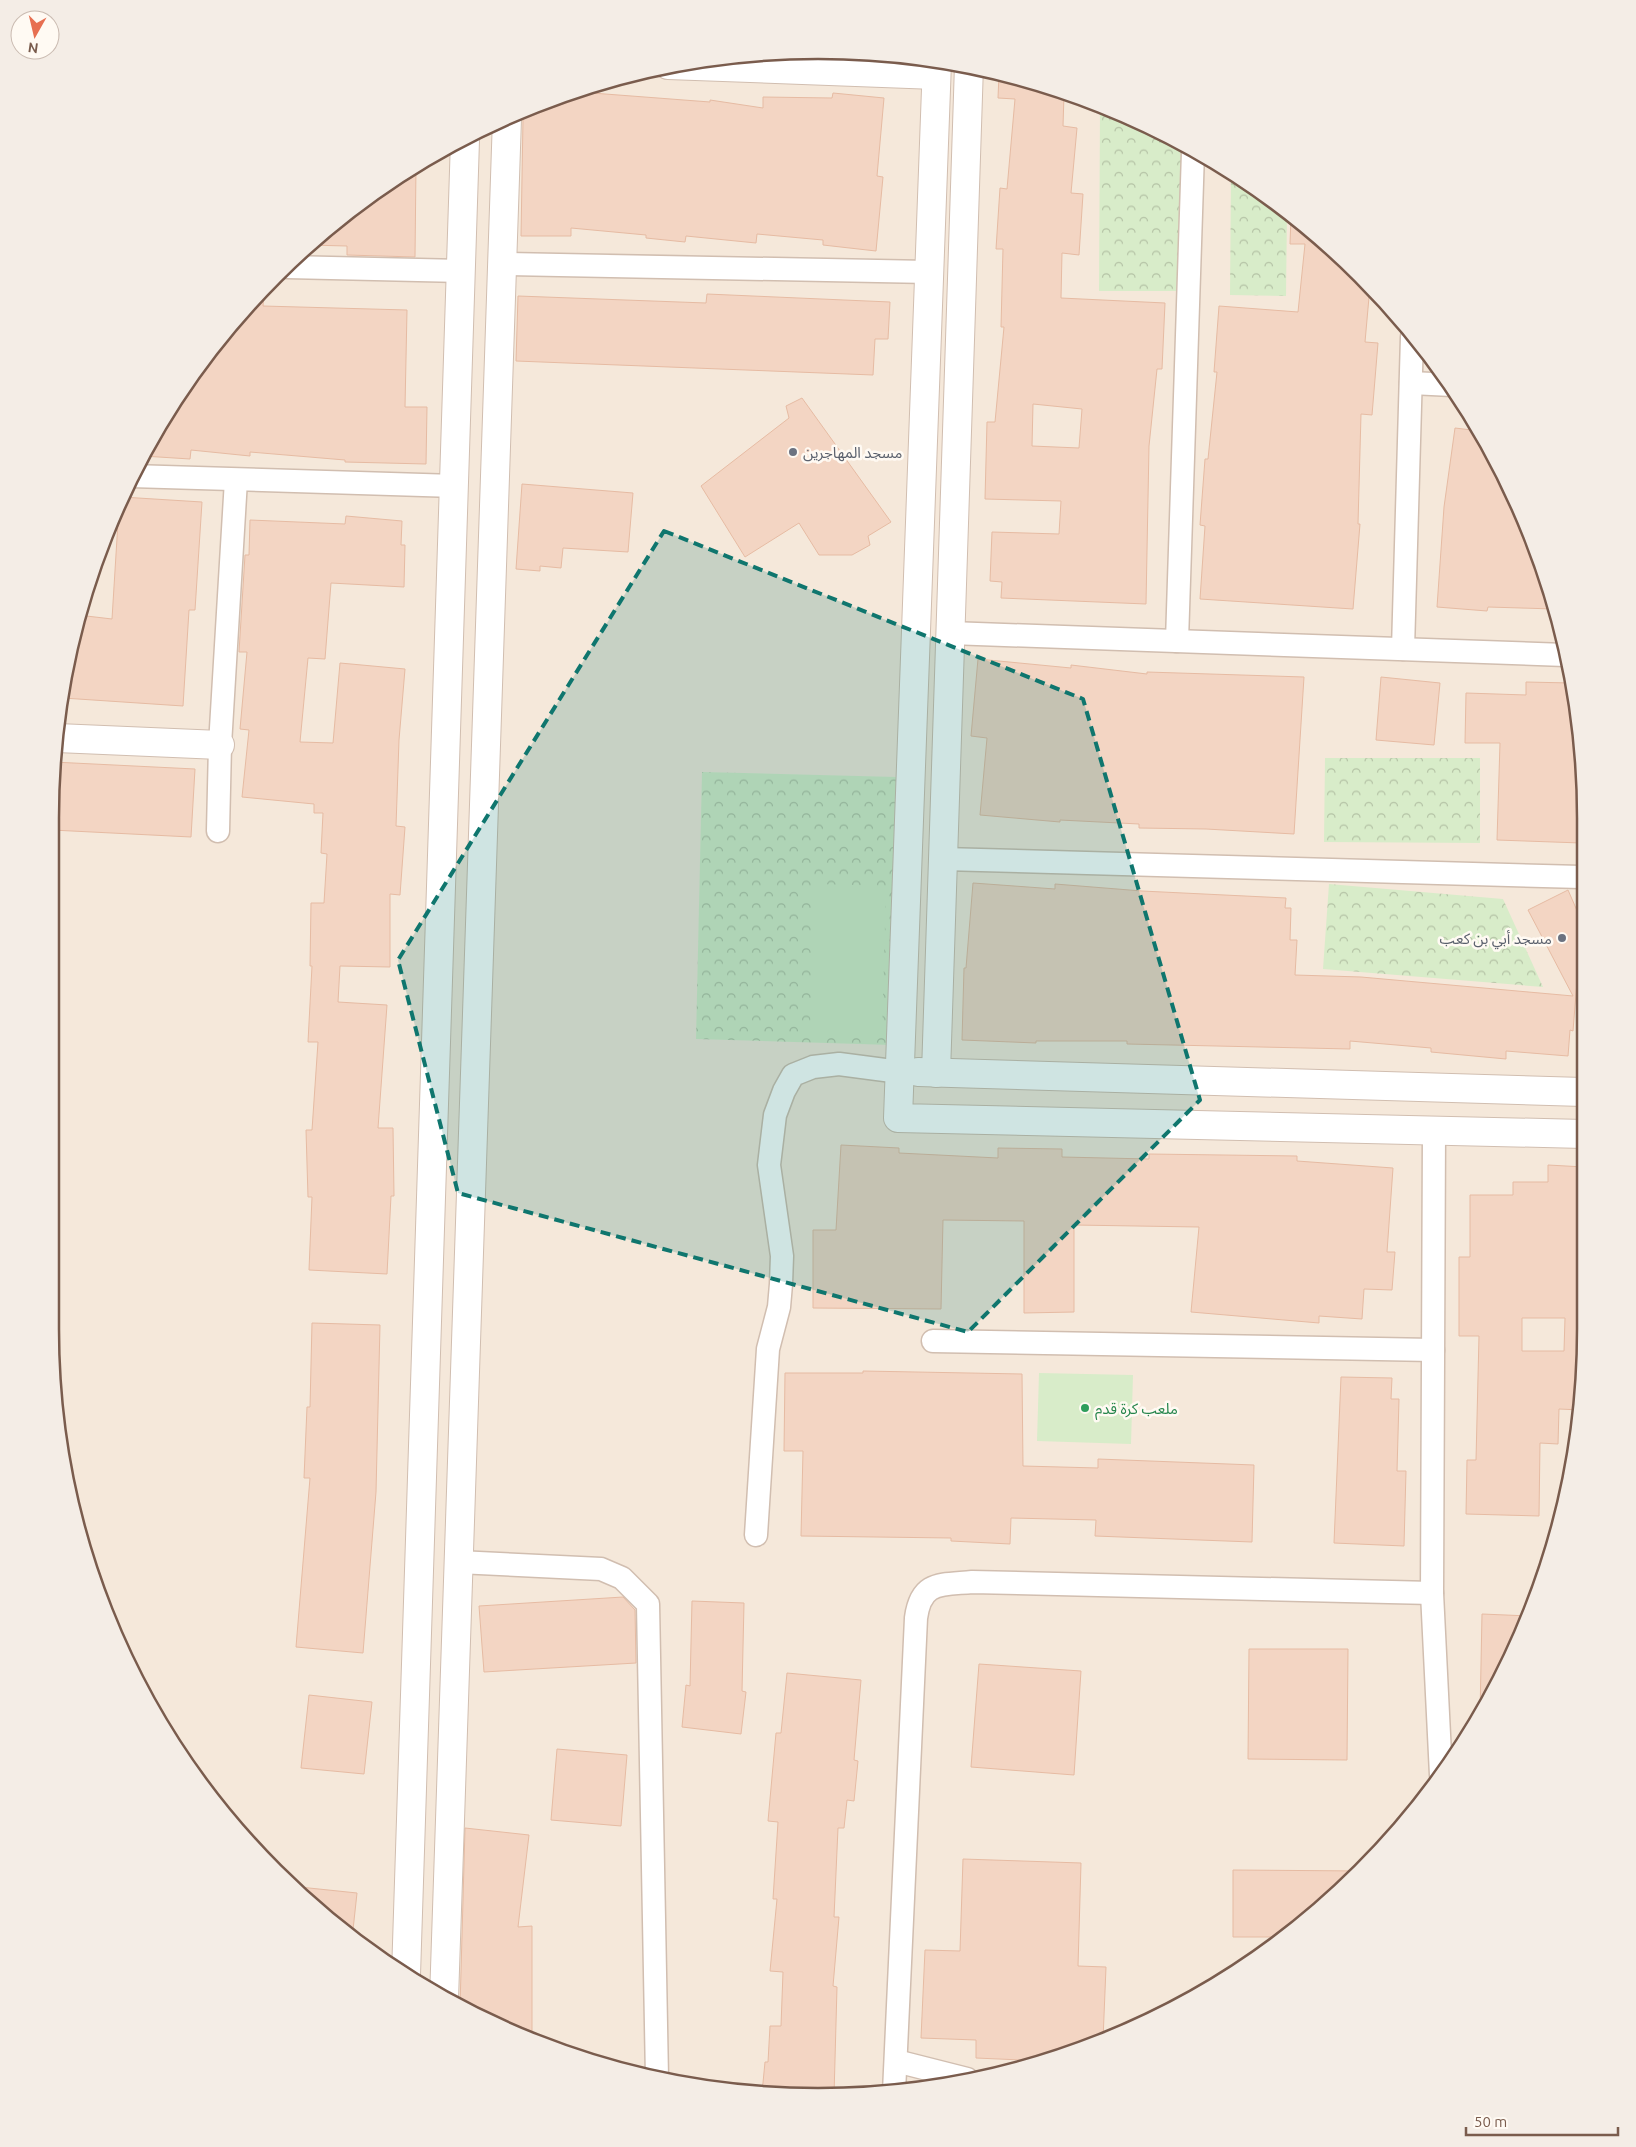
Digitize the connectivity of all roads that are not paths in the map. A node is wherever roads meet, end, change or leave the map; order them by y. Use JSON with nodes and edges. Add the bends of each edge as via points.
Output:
{"nodes":[{"id":1,"x":716,"y":66,"type":"edge"},
{"id":2,"x":936,"y":68,"type":"edge"},
{"id":3,"x":968,"y":73,"type":"edge"},
{"id":4,"x":507,"y":126,"type":"edge"},
{"id":5,"x":465,"y":146,"type":"edge"},
{"id":6,"x":1193,"y":157,"type":"edge"},
{"id":7,"x":502,"y":264,"type":"junction"},
{"id":8,"x":296,"y":267,"type":"edge"},
{"id":9,"x":462,"y":271,"type":"junction"},
{"id":10,"x":929,"y":272,"type":"junction"},
{"id":11,"x":1412,"y":346,"type":"edge"},
{"id":12,"x":1411,"y":383,"type":"junction"},
{"id":13,"x":1441,"y":385,"type":"edge"},
{"id":14,"x":140,"y":476,"type":"edge"},
{"id":15,"x":236,"y":480,"type":"junction"},
{"id":16,"x":455,"y":486,"type":"junction"},
{"id":17,"x":950,"y":633,"type":"junction"},
{"id":18,"x":1177,"y":641,"type":"junction"},
{"id":19,"x":1403,"y":649,"type":"junction"},
{"id":20,"x":1559,"y":655,"type":"edge"},
{"id":21,"x":63,"y":738,"type":"edge"},
{"id":22,"x":220,"y":746,"type":"junction"},
{"id":23,"x":218,"y":832,"type":"dead end"},
{"id":24,"x":943,"y":859,"type":"junction"},
{"id":25,"x":1577,"y":877,"type":"edge"},
{"id":26,"x":900,"y":1072,"type":"junction"},
{"id":27,"x":936,"y":1073,"type":"junction"},
{"id":28,"x":1577,"y":1092,"type":"edge"},
{"id":29,"x":1434,"y":1131,"type":"junction"},
{"id":30,"x":1577,"y":1134,"type":"edge"},
{"id":31,"x":933,"y":1341,"type":"dead end"},
{"id":32,"x":1433,"y":1350,"type":"junction"},
{"id":33,"x":756,"y":1535,"type":"dead end"},
{"id":34,"x":458,"y":1562,"type":"junction"},
{"id":35,"x":1432,"y":1593,"type":"junction"},
{"id":36,"x":1440,"y":1763,"type":"edge"},
{"id":37,"x":406,"y":1967,"type":"edge"},
{"id":38,"x":444,"y":1990,"type":"edge"},
{"id":39,"x":896,"y":2062,"type":"junction"},
{"id":40,"x":658,"y":2071,"type":"edge"},
{"id":41,"x":954,"y":2076,"type":"edge"},
{"id":42,"x":895,"y":2084,"type":"edge"}],
"edges":[{"from":1,"to":2,"type":"street"},
{"from":2,"to":10,"type":"street"},
{"from":3,"to":17,"type":"street"},
{"from":4,"to":7,"type":"street"},
{"from":5,"to":9,"type":"street"},
{"from":6,"to":18,"type":"street"},
{"from":7,"to":10,"type":"street"},
{"from":7,"to":34,"type":"street"},
{"from":8,"to":9,"type":"street"},
{"from":9,"to":16,"type":"street"},
{"from":10,"to":26,"type":"street"},
{"from":11,"to":12,"type":"street"},
{"from":12,"to":13,"type":"street"},
{"from":12,"to":19,"type":"street"},
{"from":14,"to":15,"type":"street"},
{"from":15,"to":16,"type":"street"},
{"from":15,"to":22,"type":"street"},
{"from":16,"to":37,"type":"street"},
{"from":17,"to":18,"type":"street"},
{"from":17,"to":24,"type":"street"},
{"from":18,"to":19,"type":"street"},
{"from":19,"to":20,"type":"street"},
{"from":21,"to":22,"type":"street"},
{"from":22,"to":23,"type":"street"},
{"from":24,"to":25,"type":"street"},
{"from":24,"to":27,"type":"street"},
{"from":26,"to":27,"type":"street"},
{"from":26,"to":29,"type":"street","via":[[898,1118]]},
{"from":26,"to":33,"type":"street","via":[[838,1064],[813,1067],[793,1075],[775,1115],[769,1165],[782,1256],[781,1284],[779,1307],[768,1349]]},
{"from":27,"to":28,"type":"street"},
{"from":29,"to":30,"type":"street"},
{"from":29,"to":32,"type":"street"},
{"from":31,"to":32,"type":"street"},
{"from":32,"to":35,"type":"street"},
{"from":34,"to":38,"type":"street"},
{"from":34,"to":40,"type":"street","via":[[600,1569],[622,1578],[648,1604]]},
{"from":35,"to":36,"type":"street"},
{"from":35,"to":39,"type":"street","via":[[972,1582],[937,1585],[923,1594],[918,1602],[916,1618]]},
{"from":39,"to":41,"type":"street"},
{"from":39,"to":42,"type":"street"}]}
